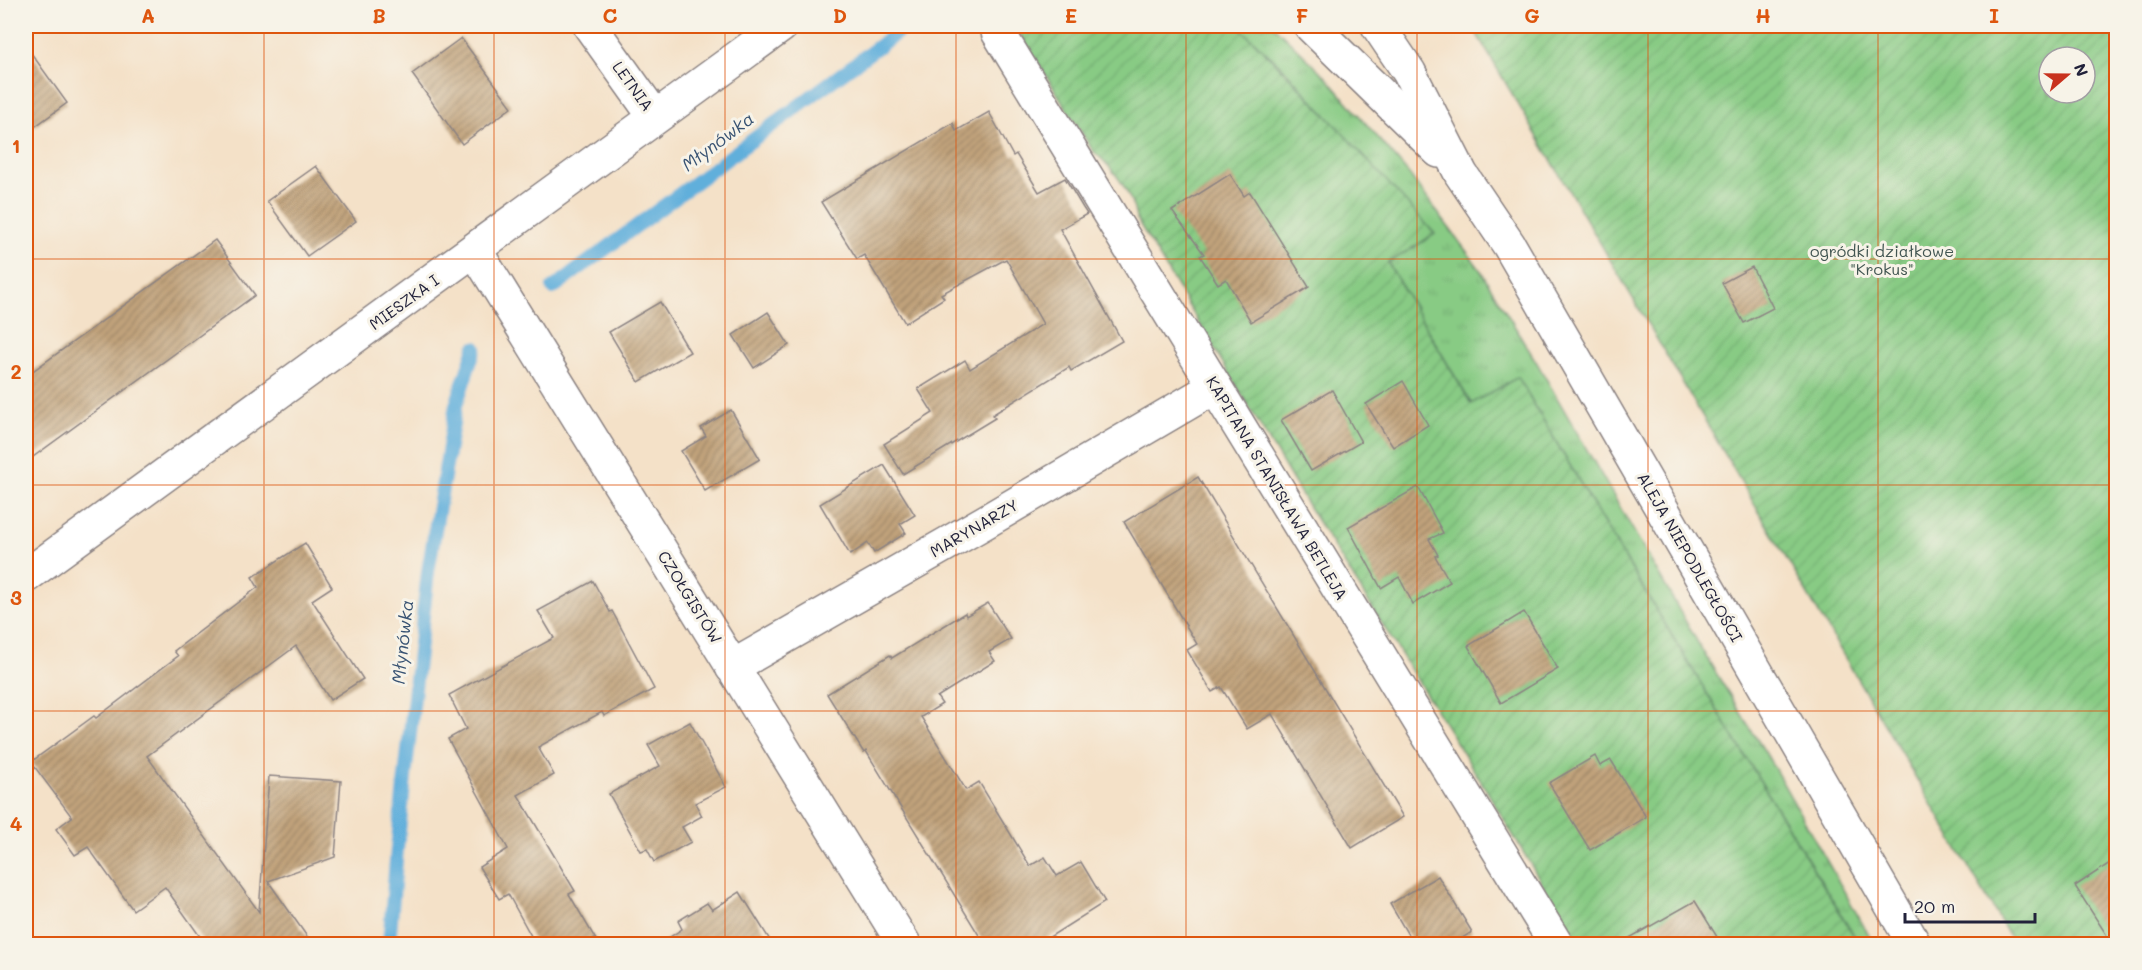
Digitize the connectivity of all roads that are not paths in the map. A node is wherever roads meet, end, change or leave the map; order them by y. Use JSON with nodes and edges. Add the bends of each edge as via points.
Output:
{"nodes":[{"id":1,"x":590,"y":26,"type":"edge"},
{"id":2,"x":781,"y":26,"type":"edge"},
{"id":3,"x":1311,"y":26,"type":"edge"},
{"id":4,"x":1378,"y":26,"type":"edge"},
{"id":5,"x":998,"y":32,"type":"dead end"},
{"id":6,"x":655,"y":117,"type":"junction"},
{"id":7,"x":1461,"y":174,"type":"junction"},
{"id":8,"x":483,"y":262,"type":"junction"},
{"id":9,"x":1215,"y":387,"type":"junction"},
{"id":10,"x":26,"y":576,"type":"edge"},
{"id":11,"x":732,"y":667,"type":"junction"},
{"id":12,"x":904,"y":945,"type":"edge"},
{"id":13,"x":1556,"y":945,"type":"edge"},
{"id":14,"x":1914,"y":945,"type":"edge"}],
"edges":[{"from":1,"to":6,"type":"street","name":"LETNIA"},
{"from":2,"to":6,"type":"street","name":"MIESZKA I"},
{"from":3,"to":7,"type":"street","name":"ALEJA NIEPODLEGŁOŚCI"},
{"from":4,"to":7,"type":"street","name":"ALEJA NIEPODLEGŁOŚCI","via":[[1409,72]]},
{"from":5,"to":9,"type":"street","name":"KAPITANA STANISŁAWA BETLEJA"},
{"from":6,"to":8,"type":"street","name":"MIESZKA I"},
{"from":7,"to":14,"type":"street","name":"ALEJA NIEPODLEGŁOŚCI","via":[[1509,245]]},
{"from":8,"to":10,"type":"street","name":"MIESZKA I"},
{"from":8,"to":11,"type":"street","name":"CZOŁGISTÓW"},
{"from":9,"to":11,"type":"street","name":"MARYNARZY"},
{"from":9,"to":13,"type":"street","name":"KAPITANA STANISŁAWA BETLEJA"},
{"from":11,"to":12,"type":"street","name":"CZOŁGISTÓW"}]}
